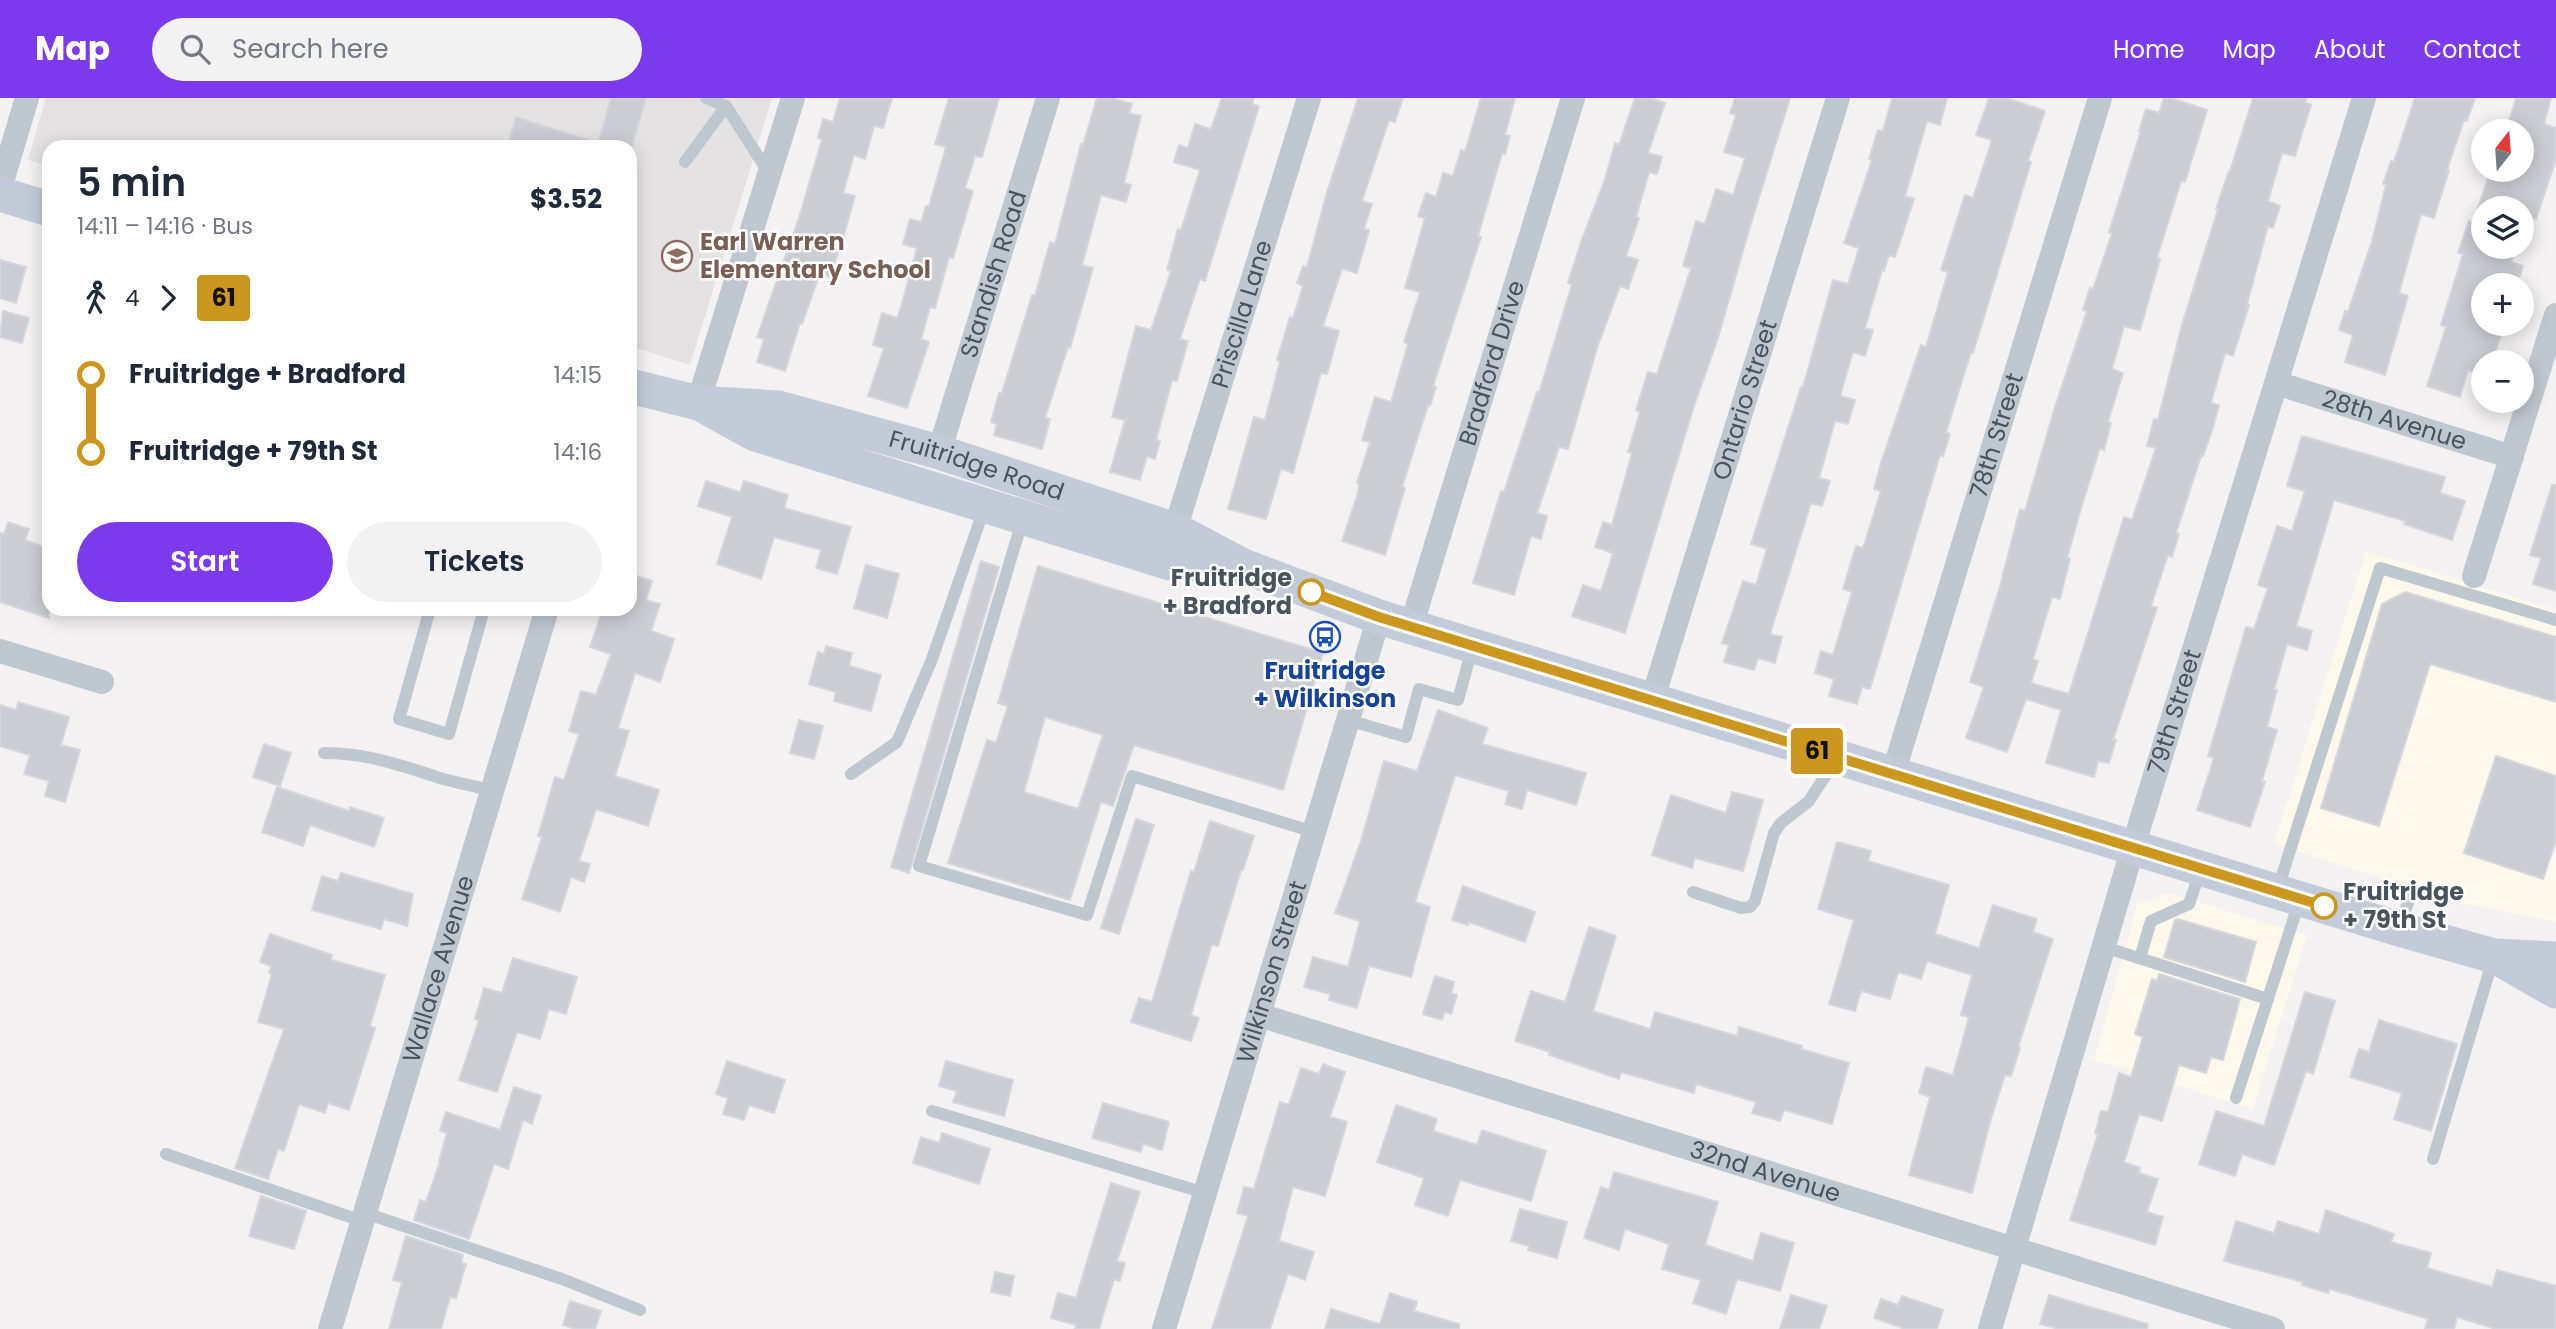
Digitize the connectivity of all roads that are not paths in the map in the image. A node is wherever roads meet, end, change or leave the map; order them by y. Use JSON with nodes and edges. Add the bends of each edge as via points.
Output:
{"nodes":[{"id":1,"x":27,"y":98,"type":"edge"},
{"id":2,"x":706,"y":98,"type":"edge"},
{"id":3,"x":793,"y":98,"type":"edge"},
{"id":4,"x":1048,"y":98,"type":"edge"},
{"id":5,"x":1309,"y":98,"type":"edge"},
{"id":6,"x":1573,"y":98,"type":"edge"},
{"id":7,"x":1838,"y":98,"type":"edge"},
{"id":8,"x":2100,"y":98,"type":"edge"},
{"id":9,"x":2364,"y":98,"type":"edge"},
{"id":10,"x":726,"y":106,"type":"junction"},
{"id":11,"x":685,"y":162,"type":"dead end"},
{"id":12,"x":770,"y":175,"type":"junction"},
{"id":13,"x":0,"y":188,"type":"edge"},
{"id":14,"x":0,"y":194,"type":"edge"},
{"id":15,"x":42,"y":207,"type":"edge"},
{"id":16,"x":2556,"y":315,"type":"edge"},
{"id":17,"x":2276,"y":383,"type":"junction"},
{"id":18,"x":637,"y":388,"type":"edge"},
{"id":19,"x":698,"y":403,"type":"junction"},
{"id":20,"x":939,"y":452,"type":"junction"},
{"id":21,"x":2512,"y":457,"type":"junction"},
{"id":22,"x":985,"y":506,"type":"junction"},
{"id":23,"x":1024,"y":517,"type":"junction"},
{"id":24,"x":1175,"y":530,"type":"junction"},
{"id":25,"x":1243,"y":566,"type":"junction"},
{"id":26,"x":2474,"y":576,"type":"dead end"},
{"id":27,"x":428,"y":616,"type":"edge"},
{"id":28,"x":482,"y":616,"type":"edge"},
{"id":29,"x":545,"y":616,"type":"edge"},
{"id":30,"x":2556,"y":620,"type":"edge"},
{"id":31,"x":1395,"y":622,"type":"junction"},
{"id":32,"x":1472,"y":645,"type":"junction"},
{"id":33,"x":0,"y":651,"type":"edge"},
{"id":34,"x":102,"y":682,"type":"dead end"},
{"id":35,"x":1652,"y":701,"type":"junction"},
{"id":36,"x":1348,"y":720,"type":"junction"},
{"id":37,"x":324,"y":753,"type":"dead end"},
{"id":38,"x":1837,"y":757,"type":"junction"},
{"id":39,"x":851,"y":774,"type":"dead end"},
{"id":40,"x":1893,"y":774,"type":"junction"},
{"id":41,"x":493,"y":791,"type":"junction"},
{"id":42,"x":1314,"y":832,"type":"junction"},
{"id":43,"x":2134,"y":848,"type":"junction"},
{"id":44,"x":2201,"y":869,"type":"junction"},
{"id":45,"x":2413,"y":889,"type":"dead end"},
{"id":46,"x":1693,"y":892,"type":"dead end"},
{"id":47,"x":2288,"y":895,"type":"junction"},
{"id":48,"x":2399,"y":929,"type":"junction"},
{"id":49,"x":2104,"y":947,"type":"junction"},
{"id":50,"x":2494,"y":956,"type":"junction"},
{"id":51,"x":2140,"y":958,"type":"junction"},
{"id":52,"x":2556,"y":959,"type":"edge"},
{"id":53,"x":2556,"y":992,"type":"edge"},
{"id":54,"x":2268,"y":999,"type":"junction"},
{"id":55,"x":1259,"y":1015,"type":"junction"},
{"id":56,"x":2236,"y":1098,"type":"dead end"},
{"id":57,"x":932,"y":1111,"type":"dead end"},
{"id":58,"x":166,"y":1154,"type":"dead end"},
{"id":59,"x":2433,"y":1159,"type":"dead end"},
{"id":60,"x":1205,"y":1193,"type":"junction"},
{"id":61,"x":364,"y":1217,"type":"junction"},
{"id":62,"x":2014,"y":1249,"type":"junction"},
{"id":63,"x":640,"y":1310,"type":"dead end"},
{"id":64,"x":330,"y":1329,"type":"edge"},
{"id":65,"x":1164,"y":1329,"type":"edge"},
{"id":66,"x":1990,"y":1329,"type":"edge"},
{"id":67,"x":2273,"y":1329,"type":"edge"}],
"edges":[{"from":1,"to":13,"type":"street"},
{"from":2,"to":10,"type":"lane"},
{"from":3,"to":12,"type":"street"},
{"from":4,"to":20,"type":"street","name":"Standish Road"},
{"from":5,"to":24,"type":"street","name":"Priscilla Lane"},
{"from":6,"to":31,"type":"street","name":"Bradford Drive"},
{"from":7,"to":35,"type":"street","name":"Ontario Street"},
{"from":8,"to":40,"type":"street","name":"78th Street"},
{"from":9,"to":17,"type":"street","name":"79th Street"},
{"from":10,"to":11,"type":"lane"},
{"from":10,"to":12,"type":"lane"},
{"from":12,"to":19,"type":"street"},
{"from":14,"to":15,"type":"main road"},
{"from":16,"to":21,"type":"street"},
{"from":17,"to":21,"type":"street","name":"28th Avenue"},
{"from":17,"to":43,"type":"street","name":"79th Street"},
{"from":18,"to":19,"type":"main road","name":"Fruitridge Road"},
{"from":19,"to":20,"type":"main road","name":"Fruitridge Road","via":[[779,408]]},
{"from":19,"to":22,"type":"main road","name":"Fruitridge Road","via":[[755,434]]},
{"from":20,"to":24,"type":"main road","name":"Fruitridge Road"},
{"from":21,"to":26,"type":"street"},
{"from":22,"to":23,"type":"main road","name":"Fruitridge Road"},
{"from":22,"to":39,"type":"lane","via":[[932,659],[897,742]]},
{"from":23,"to":25,"type":"main road","name":"Fruitridge Road","via":[[1170,563]]},
{"from":23,"to":42,"type":"lane","via":[[919,866],[1087,915],[1132,776]]},
{"from":24,"to":25,"type":"main road","name":"Fruitridge Road"},
{"from":25,"to":31,"type":"main road","name":"Fruitridge Road"},
{"from":27,"to":28,"type":"lane","via":[[399,719],[449,734]]},
{"from":29,"to":41,"type":"street","name":"Wallace Avenue"},
{"from":30,"to":47,"type":"lane","via":[[2380,568]]},
{"from":31,"to":32,"type":"main road","name":"Fruitridge Road"},
{"from":31,"to":36,"type":"street","name":"Wilkinson Street"},
{"from":32,"to":35,"type":"main road","name":"Fruitridge Road"},
{"from":32,"to":36,"type":"lane","via":[[1458,699],[1419,689],[1406,737]]},
{"from":33,"to":34,"type":"street"},
{"from":35,"to":38,"type":"main road","name":"Fruitridge Road"},
{"from":36,"to":42,"type":"street","name":"Wilkinson Street"},
{"from":37,"to":41,"type":"lane","via":[[392,761]]},
{"from":38,"to":40,"type":"main road","name":"Fruitridge Road"},
{"from":38,"to":46,"type":"lane","via":[[1809,801],[1774,833],[1750,907]]},
{"from":40,"to":43,"type":"main road","name":"Fruitridge Road"},
{"from":41,"to":61,"type":"street","name":"Wallace Avenue"},
{"from":42,"to":55,"type":"street","name":"Wilkinson Street"},
{"from":43,"to":44,"type":"main road","name":"Fruitridge Road"},
{"from":43,"to":49,"type":"street","name":"79th Street"},
{"from":44,"to":47,"type":"main road","name":"Fruitridge Road"},
{"from":44,"to":51,"type":"lane","via":[[2189,904],[2151,920]]},
{"from":45,"to":48,"type":"lane"},
{"from":47,"to":48,"type":"main road","name":"Fruitridge Road"},
{"from":47,"to":54,"type":"lane"},
{"from":48,"to":50,"type":"main road","name":"Fruitridge Road"},
{"from":49,"to":51,"type":"lane"},
{"from":49,"to":62,"type":"street","name":"79th Street"},
{"from":50,"to":52,"type":"main road","name":"Fruitridge Road"},
{"from":50,"to":53,"type":"main road","name":"Fruitridge Road"},
{"from":50,"to":59,"type":"lane"},
{"from":51,"to":54,"type":"lane"},
{"from":54,"to":56,"type":"lane"},
{"from":55,"to":60,"type":"street","name":"Wilkinson Street"},
{"from":55,"to":62,"type":"street","name":"32nd Avenue"},
{"from":57,"to":60,"type":"lane"},
{"from":58,"to":61,"type":"lane"},
{"from":60,"to":65,"type":"street","name":"Wilkinson Street"},
{"from":61,"to":63,"type":"lane","via":[[562,1279]]},
{"from":61,"to":64,"type":"street","name":"Wallace Avenue"},
{"from":62,"to":66,"type":"street","name":"79th Street"},
{"from":62,"to":67,"type":"street","name":"32nd Avenue"}]}
